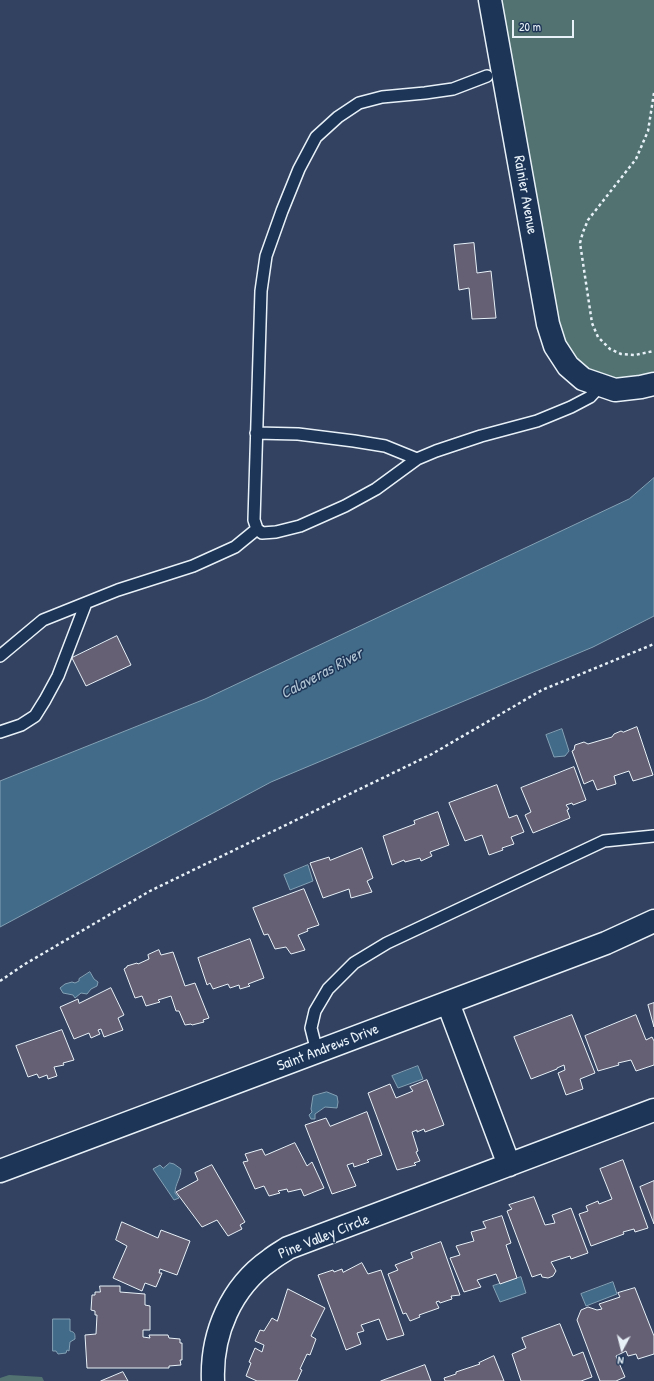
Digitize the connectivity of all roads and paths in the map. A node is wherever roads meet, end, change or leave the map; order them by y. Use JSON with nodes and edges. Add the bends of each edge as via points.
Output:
{"nodes":[{"id":1,"x":490,"y":0,"type":"edge"},
{"id":2,"x":487,"y":76,"type":"dead end"},
{"id":3,"x":654,"y":93,"type":"edge"},
{"id":4,"x":654,"y":351,"type":"edge"},
{"id":5,"x":592,"y":382,"type":"junction"},
{"id":6,"x":654,"y":384,"type":"edge"},
{"id":7,"x":256,"y":433,"type":"junction"},
{"id":8,"x":417,"y":459,"type":"junction"},
{"id":9,"x":257,"y":529,"type":"junction"},
{"id":10,"x":86,"y":603,"type":"junction"},
{"id":11,"x":654,"y":644,"type":"edge"},
{"id":12,"x":0,"y":656,"type":"edge"},
{"id":13,"x":0,"y":732,"type":"edge"},
{"id":14,"x":654,"y":836,"type":"edge"},
{"id":15,"x":654,"y":921,"type":"edge"},
{"id":16,"x":0,"y":981,"type":"edge"},
{"id":17,"x":448,"y":1003,"type":"junction"},
{"id":18,"x":317,"y":1052,"type":"junction"},
{"id":19,"x":654,"y":1110,"type":"edge"},
{"id":20,"x":509,"y":1165,"type":"junction"},
{"id":21,"x":0,"y":1171,"type":"edge"},
{"id":22,"x":213,"y":1381,"type":"edge"}],
"edges":[{"from":1,"to":5,"type":"street","name":"Rainier Avenue","via":[[548,324],[555,346],[568,366]]},
{"from":2,"to":7,"type":"lane","via":[[453,89],[382,96],[359,103],[338,116],[316,137],[299,169],[266,256],[261,291]]},
{"from":3,"to":4,"type":"path","via":[[648,131],[636,159],[588,220],[580,243],[592,322],[598,338],[610,349],[621,354],[635,355]]},
{"from":5,"to":6,"type":"street","via":[[616,390]]},
{"from":5,"to":8,"type":"lane","via":[[590,397],[571,408]]},
{"from":7,"to":8,"type":"lane","via":[[298,434],[385,446]]},
{"from":7,"to":9,"type":"lane","via":[[254,520]]},
{"from":8,"to":9,"type":"lane","via":[[376,489],[300,526],[262,533]]},
{"from":9,"to":10,"type":"lane","via":[[235,546],[193,566]]},
{"from":10,"to":12,"type":"lane","via":[[43,620]]},
{"from":10,"to":13,"type":"lane","via":[[58,676],[35,716],[21,725]]},
{"from":11,"to":16,"type":"path","via":[[542,690],[432,754],[150,891]]},
{"from":14,"to":18,"type":"lane","via":[[604,842],[387,943],[354,963],[328,989],[315,1011],[311,1028]]},
{"from":15,"to":17,"type":"street","name":"Saint Andrews Drive","via":[[606,943]]},
{"from":17,"to":18,"type":"street","name":"Saint Andrews Drive"},
{"from":17,"to":20,"type":"street"},
{"from":18,"to":21,"type":"street","name":"Saint Andrews Drive"},
{"from":19,"to":20,"type":"street","name":"Pine Valley Circle"},
{"from":20,"to":22,"type":"street","name":"Pine Valley Circle","via":[[288,1248],[269,1260],[240,1288],[228,1308],[219,1329],[214,1353]]}]}
